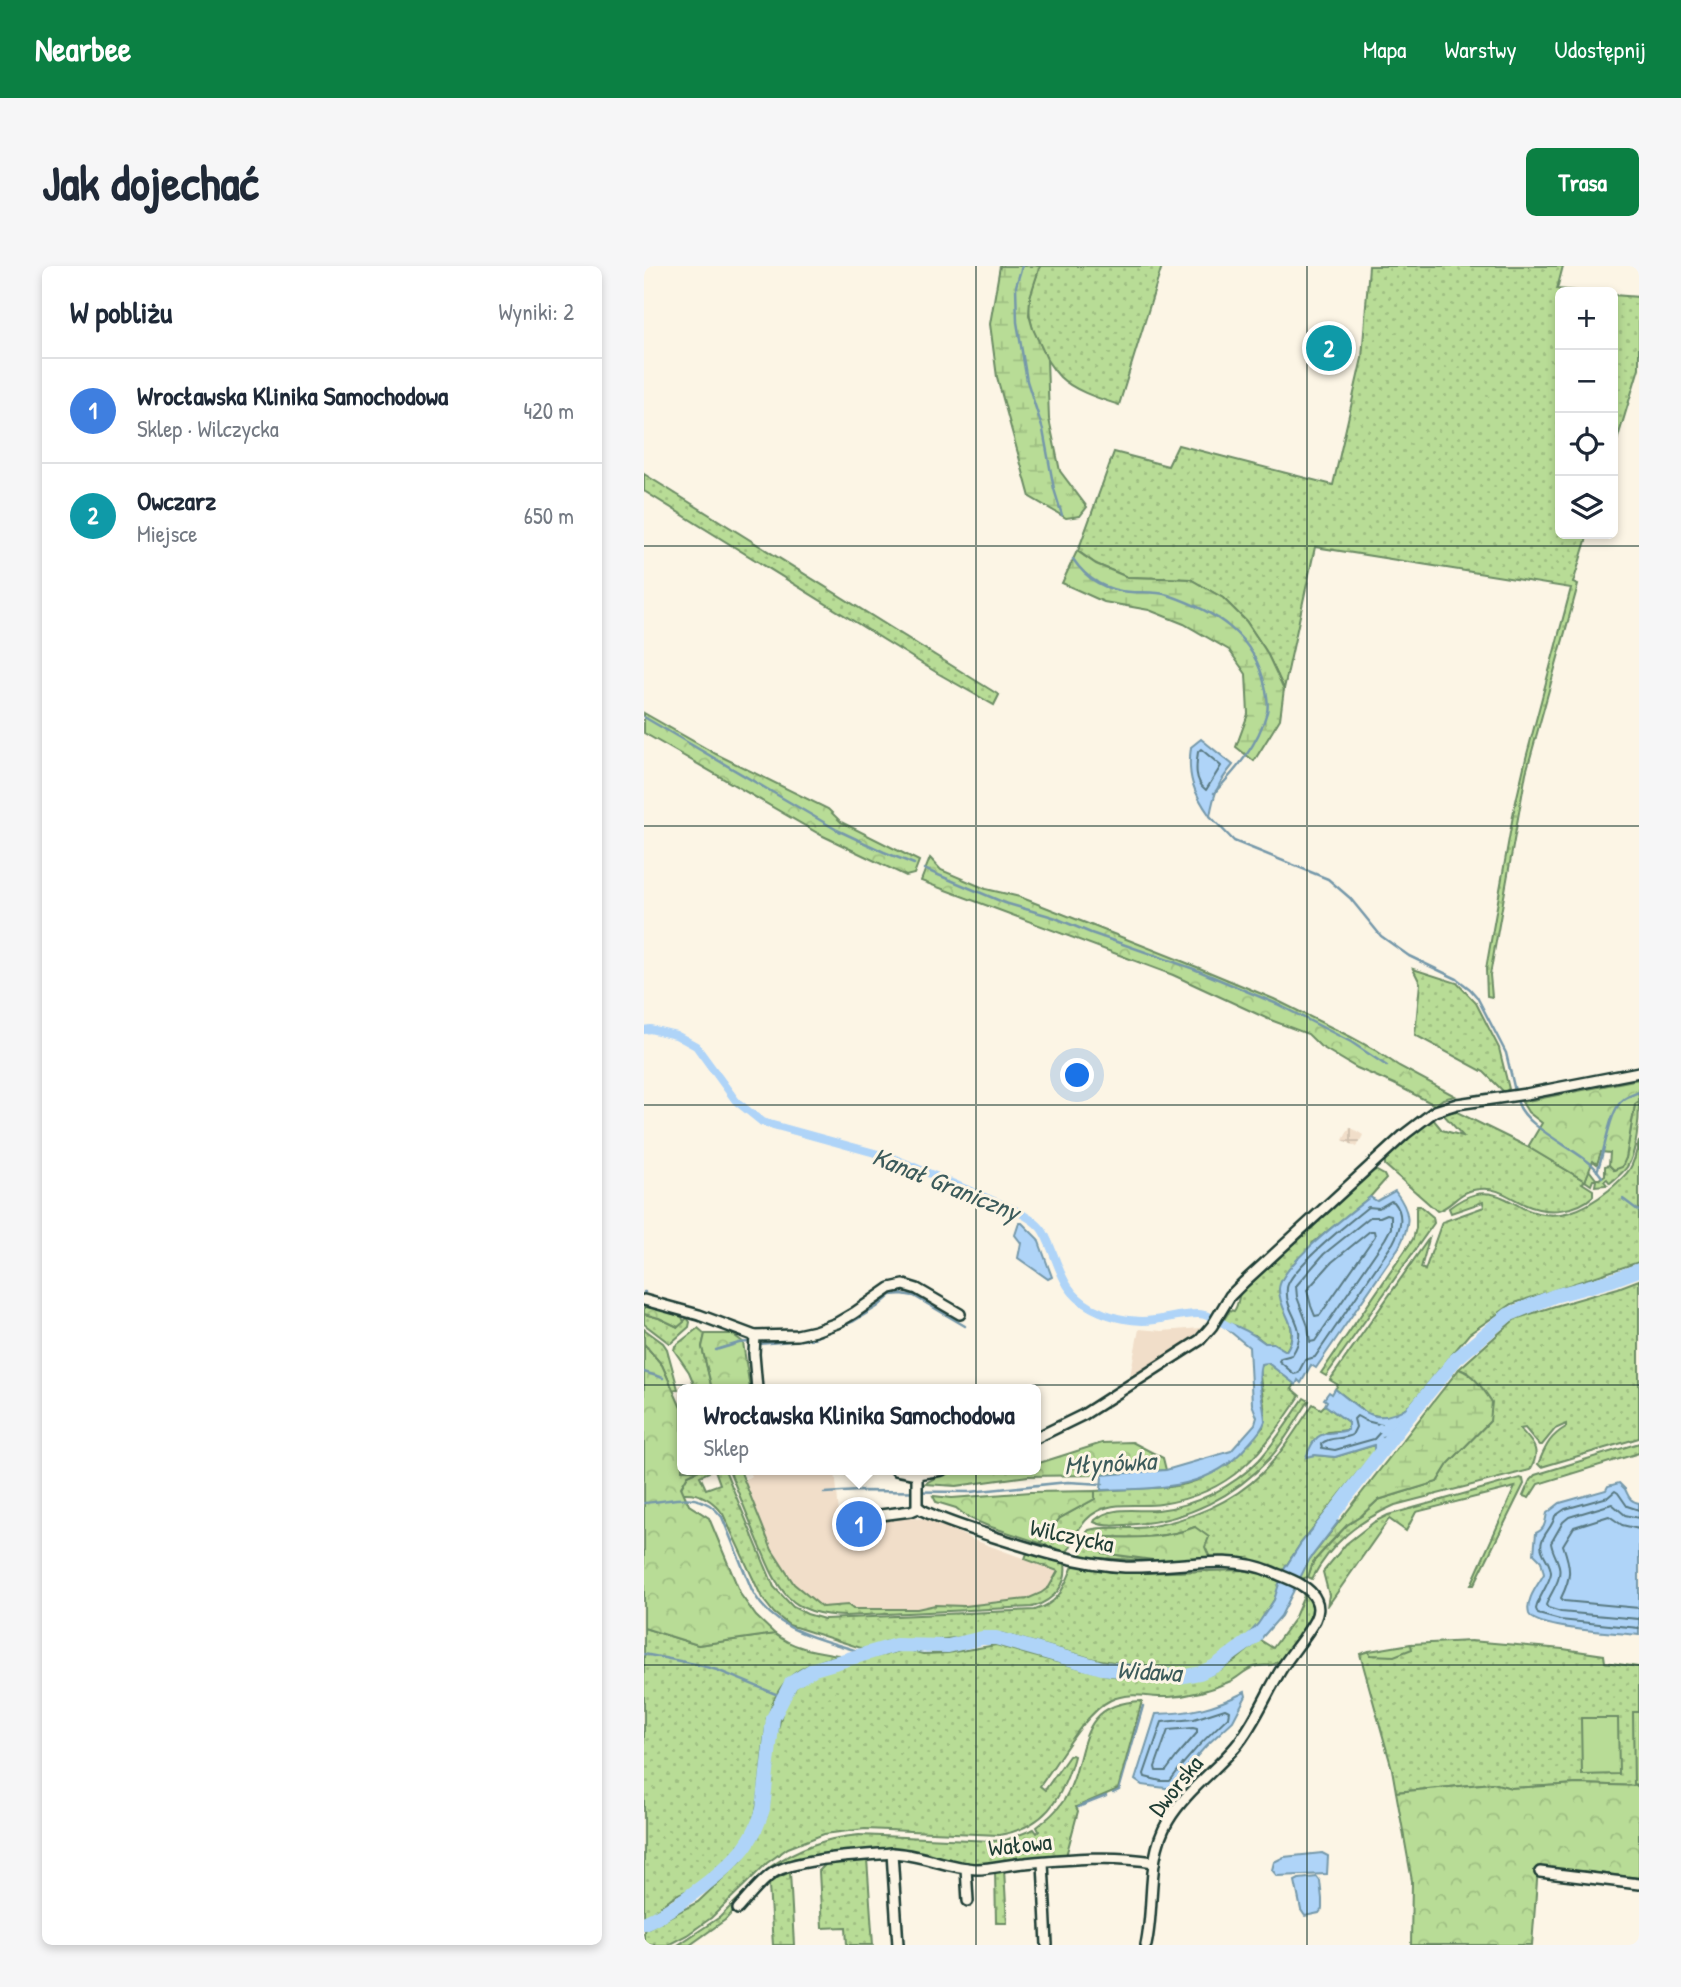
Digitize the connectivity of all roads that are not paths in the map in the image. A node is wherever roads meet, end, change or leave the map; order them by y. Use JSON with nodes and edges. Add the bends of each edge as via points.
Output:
{"nodes":[{"id":1,"x":1639,"y":1072,"type":"edge"},
{"id":2,"x":644,"y":1300,"type":"edge"},
{"id":3,"x":960,"y":1314,"type":"dead end"},
{"id":4,"x":755,"y":1336,"type":"junction"},
{"id":5,"x":757,"y":1384,"type":"edge"},
{"id":6,"x":1041,"y":1436,"type":"edge"},
{"id":7,"x":908,"y":1475,"type":"edge"},
{"id":8,"x":928,"y":1475,"type":"edge"},
{"id":9,"x":917,"y":1479,"type":"junction"},
{"id":10,"x":917,"y":1504,"type":"junction"},
{"id":11,"x":850,"y":1519,"type":"dead end"},
{"id":12,"x":1303,"y":1586,"type":"joint"},
{"id":13,"x":892,"y":1853,"type":"junction"},
{"id":14,"x":1043,"y":1861,"type":"junction"},
{"id":15,"x":1154,"y":1862,"type":"junction"},
{"id":16,"x":966,"y":1868,"type":"junction"},
{"id":17,"x":1541,"y":1872,"type":"dead end"},
{"id":18,"x":1639,"y":1884,"type":"edge"},
{"id":19,"x":968,"y":1901,"type":"dead end"},
{"id":20,"x":738,"y":1909,"type":"dead end"},
{"id":21,"x":898,"y":1945,"type":"edge"},
{"id":22,"x":1046,"y":1945,"type":"edge"},
{"id":23,"x":1146,"y":1945,"type":"edge"}],
"edges":[{"from":1,"to":6,"type":"street","via":[[1435,1111],[1244,1282],[1200,1340],[1075,1420]]},
{"from":2,"to":4,"type":"street"},
{"from":3,"to":4,"type":"street","via":[[917,1289],[897,1285],[825,1328],[797,1335]]},
{"from":4,"to":5,"type":"street"},
{"from":7,"to":9,"type":"street"},
{"from":8,"to":9,"type":"street"},
{"from":9,"to":10,"type":"street"},
{"from":10,"to":11,"type":"street","via":[[911,1511]]},
{"from":10,"to":12,"type":"street","name":"Wilczycka","via":[[961,1526],[1072,1559],[1138,1567],[1237,1563]]},
{"from":12,"to":15,"type":"street","name":"Dworska","via":[[1316,1598],[1317,1617],[1235,1747],[1169,1819]]},
{"from":13,"to":16,"type":"street","name":"Wałowa"},
{"from":13,"to":20,"type":"street","name":"Wałowa","via":[[788,1867],[773,1874]]},
{"from":13,"to":21,"type":"street"},
{"from":14,"to":15,"type":"street","name":"Wałowa","via":[[1121,1857]]},
{"from":14,"to":16,"type":"street","name":"Wałowa"},
{"from":14,"to":22,"type":"street"},
{"from":15,"to":23,"type":"street","name":"Dworska"},
{"from":16,"to":19,"type":"street"},
{"from":17,"to":18,"type":"street"}]}
